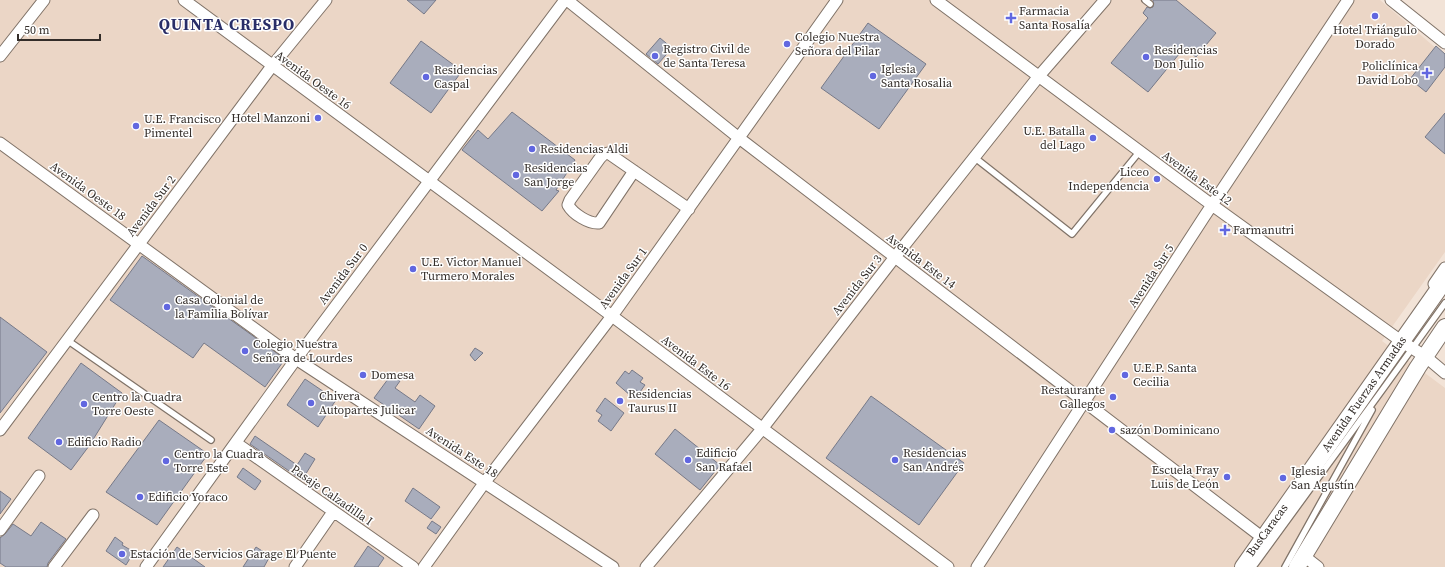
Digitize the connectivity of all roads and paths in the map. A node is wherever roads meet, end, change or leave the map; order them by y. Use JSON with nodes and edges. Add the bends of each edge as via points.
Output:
{"nodes":[{"id":1,"x":44,"y":0,"type":"edge"},
{"id":2,"x":184,"y":0,"type":"edge"},
{"id":3,"x":566,"y":0,"type":"edge"},
{"id":4,"x":837,"y":0,"type":"edge"},
{"id":5,"x":936,"y":0,"type":"edge"},
{"id":6,"x":1105,"y":0,"type":"edge"},
{"id":7,"x":1145,"y":0,"type":"edge"},
{"id":8,"x":1348,"y":0,"type":"edge"},
{"id":9,"x":1391,"y":0,"type":"edge"},
{"id":10,"x":323,"y":1,"type":"edge"},
{"id":11,"x":1150,"y":4,"type":"dead end"},
{"id":12,"x":1445,"y":44,"type":"edge"},
{"id":13,"x":0,"y":56,"type":"edge"},
{"id":14,"x":272,"y":66,"type":"junction"},
{"id":15,"x":1039,"y":76,"type":"junction"},
{"id":16,"x":739,"y":138,"type":"junction"},
{"id":17,"x":0,"y":142,"type":"edge"},
{"id":18,"x":1140,"y":151,"type":"junction"},
{"id":19,"x":974,"y":157,"type":"junction"},
{"id":20,"x":634,"y":171,"type":"junction"},
{"id":21,"x":429,"y":181,"type":"junction"},
{"id":22,"x":1212,"y":205,"type":"junction"},
{"id":23,"x":689,"y":209,"type":"junction"},
{"id":24,"x":139,"y":244,"type":"junction"},
{"id":25,"x":895,"y":257,"type":"junction"},
{"id":26,"x":1445,"y":268,"type":"edge"},
{"id":27,"x":1445,"y":280,"type":"edge"},
{"id":28,"x":1445,"y":302,"type":"edge"},
{"id":29,"x":612,"y":316,"type":"junction"},
{"id":30,"x":1445,"y":327,"type":"edge"},
{"id":31,"x":1445,"y":337,"type":"edge"},
{"id":32,"x":67,"y":340,"type":"junction"},
{"id":33,"x":1407,"y":345,"type":"junction"},
{"id":34,"x":1426,"y":357,"type":"junction"},
{"id":35,"x":296,"y":359,"type":"junction"},
{"id":36,"x":1445,"y":373,"type":"edge"},
{"id":37,"x":1383,"y":389,"type":"junction"},
{"id":38,"x":1085,"y":403,"type":"junction"},
{"id":39,"x":762,"y":429,"type":"junction"},
{"id":40,"x":0,"y":430,"type":"edge"},
{"id":41,"x":211,"y":440,"type":"dead end"},
{"id":42,"x":236,"y":443,"type":"junction"},
{"id":43,"x":39,"y":476,"type":"dead end"},
{"id":44,"x":485,"y":482,"type":"junction"},
{"id":45,"x":333,"y":512,"type":"junction"},
{"id":46,"x":93,"y":515,"type":"dead end"},
{"id":47,"x":0,"y":530,"type":"edge"},
{"id":48,"x":1263,"y":538,"type":"junction"},
{"id":49,"x":1301,"y":561,"type":"edge"},
{"id":50,"x":54,"y":567,"type":"edge"},
{"id":51,"x":146,"y":567,"type":"edge"},
{"id":52,"x":295,"y":567,"type":"edge"},
{"id":53,"x":413,"y":567,"type":"edge"},
{"id":54,"x":424,"y":567,"type":"edge"},
{"id":55,"x":613,"y":567,"type":"edge"},
{"id":56,"x":646,"y":567,"type":"edge"},
{"id":57,"x":948,"y":567,"type":"edge"},
{"id":58,"x":977,"y":567,"type":"edge"},
{"id":59,"x":1243,"y":567,"type":"edge"},
{"id":60,"x":1253,"y":567,"type":"edge"},
{"id":61,"x":1285,"y":567,"type":"edge"},
{"id":62,"x":1318,"y":567,"type":"edge"}],
"edges":[{"from":1,"to":13,"type":"street"},
{"from":2,"to":14,"type":"street","name":"Avenida Oeste 16"},
{"from":3,"to":16,"type":"street","name":"Avenida Este 14"},
{"from":3,"to":21,"type":"street","name":"Avenida Sur 0"},
{"from":4,"to":16,"type":"street","name":"Avenida Sur 1"},
{"from":5,"to":15,"type":"street","name":"Avenida Este 12"},
{"from":6,"to":15,"type":"street","name":"Avenida Sur 3"},
{"from":7,"to":11,"type":"lane"},
{"from":8,"to":22,"type":"street","name":"Avenida Sur 5"},
{"from":9,"to":12,"type":"street"},
{"from":10,"to":14,"type":"street","name":"Avenida Sur 2"},
{"from":14,"to":21,"type":"street","name":"Avenida Oeste 16"},
{"from":14,"to":24,"type":"street","name":"Avenida Sur 2"},
{"from":15,"to":18,"type":"street","name":"Avenida Este 12"},
{"from":15,"to":19,"type":"street","name":"Avenida Sur 3"},
{"from":16,"to":23,"type":"street","name":"Avenida Sur 1"},
{"from":16,"to":25,"type":"street","name":"Avenida Este 14"},
{"from":17,"to":24,"type":"street","name":"Avenida Oeste 18"},
{"from":18,"to":19,"type":"lane","via":[[1072,234]]},
{"from":18,"to":22,"type":"street","name":"Avenida Este 12"},
{"from":19,"to":25,"type":"street","name":"Avenida Sur 3"},
{"from":20,"to":20,"type":"street","via":[[604,154],[568,205],[581,216],[599,223]]},
{"from":20,"to":23,"type":"street"},
{"from":21,"to":29,"type":"street","name":"Avenida Este 16"},
{"from":21,"to":35,"type":"street","name":"Avenida Sur 0"},
{"from":22,"to":33,"type":"street","name":"Avenida Este 12"},
{"from":22,"to":38,"type":"street","name":"Avenida Sur 5"},
{"from":23,"to":29,"type":"street","name":"Avenida Sur 1"},
{"from":24,"to":32,"type":"street","name":"Avenida Sur 2"},
{"from":24,"to":35,"type":"street","name":"Avenida Oeste 18"},
{"from":25,"to":38,"type":"street","name":"Avenida Este 14"},
{"from":25,"to":39,"type":"street","name":"Avenida Sur 3"},
{"from":26,"to":33,"type":"street","via":[[1413,315]]},
{"from":27,"to":33,"type":"main road","name":"Avenida Fuerzas Armadas"},
{"from":28,"to":33,"type":"lane","name":"BusCaracas"},
{"from":29,"to":39,"type":"street","name":"Avenida Este 16"},
{"from":29,"to":44,"type":"street","name":"Avenida Sur 1"},
{"from":30,"to":34,"type":"main road"},
{"from":31,"to":34,"type":"street"},
{"from":32,"to":40,"type":"street","name":"Avenida Sur 2"},
{"from":32,"to":41,"type":"lane"},
{"from":33,"to":34,"type":"street","name":"Avenida Este 12"},
{"from":33,"to":37,"type":"lane","name":"BusCaracas"},
{"from":33,"to":48,"type":"main road","name":"Avenida Fuerzas Armadas"},
{"from":34,"to":36,"type":"street","name":"Avenida Este 12"},
{"from":34,"to":49,"type":"main road"},
{"from":35,"to":42,"type":"street","name":"Avenida Sur 0"},
{"from":35,"to":44,"type":"street","name":"Avenida Este 18"},
{"from":37,"to":60,"type":"lane","name":"BusCaracas"},
{"from":37,"to":61,"type":"lane","name":"BusCaracas"},
{"from":38,"to":48,"type":"street","name":"Avenida Este 14"},
{"from":38,"to":58,"type":"street","name":"Avenida Sur 5"},
{"from":39,"to":56,"type":"street","name":"Avenida Sur 3"},
{"from":39,"to":57,"type":"street","name":"Avenida Este 16"},
{"from":42,"to":45,"type":"street","name":"Pasaje Calzadilla I"},
{"from":42,"to":51,"type":"street","name":"Avenida Sur 0"},
{"from":43,"to":47,"type":"street"},
{"from":44,"to":54,"type":"street","name":"Avenida Sur 1"},
{"from":44,"to":55,"type":"street","name":"Avenida Este 18"},
{"from":45,"to":52,"type":"street"},
{"from":45,"to":53,"type":"street","name":"Pasaje Calzadilla I"},
{"from":46,"to":50,"type":"street"},
{"from":48,"to":59,"type":"main road","name":"Avenida Fuerzas Armadas"},
{"from":49,"to":62,"type":"street"}]}
